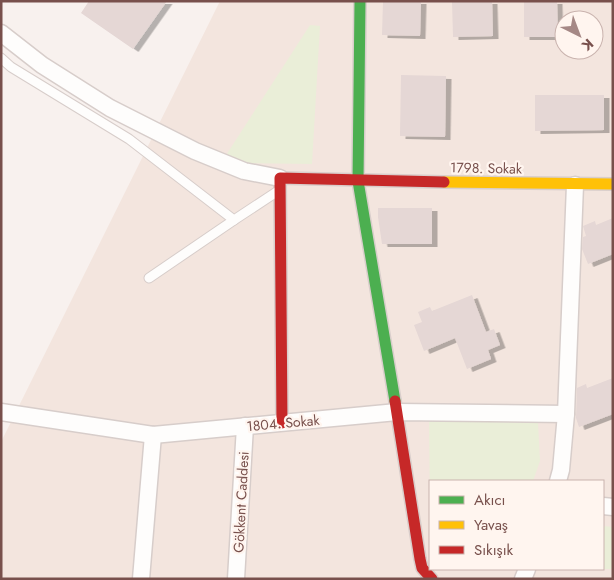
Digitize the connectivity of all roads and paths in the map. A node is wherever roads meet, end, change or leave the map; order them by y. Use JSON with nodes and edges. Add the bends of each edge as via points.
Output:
{"nodes":[{"id":1,"x":360,"y":1,"type":"edge"},
{"id":2,"x":1,"y":33,"type":"edge"},
{"id":3,"x":1,"y":58,"type":"edge"},
{"id":4,"x":358,"y":181,"type":"junction"},
{"id":5,"x":280,"y":184,"type":"junction"},
{"id":6,"x":613,"y":184,"type":"edge"},
{"id":7,"x":575,"y":185,"type":"junction"},
{"id":8,"x":234,"y":220,"type":"junction"},
{"id":9,"x":149,"y":278,"type":"dead end"},
{"id":10,"x":1,"y":412,"type":"edge"},
{"id":11,"x":397,"y":412,"type":"junction"},
{"id":12,"x":566,"y":414,"type":"junction"},
{"id":13,"x":282,"y":423,"type":"junction"},
{"id":14,"x":245,"y":426,"type":"junction"},
{"id":15,"x":153,"y":435,"type":"junction"},
{"id":16,"x":558,"y":480,"type":"edge"},
{"id":17,"x":141,"y":579,"type":"edge"},
{"id":18,"x":236,"y":579,"type":"edge"},
{"id":19,"x":432,"y":579,"type":"edge"}],
"edges":[{"from":1,"to":4,"type":"street"},
{"from":2,"to":5,"type":"street","via":[[42,65],[110,108],[195,151]]},
{"from":3,"to":8,"type":"lane","via":[[129,139]]},
{"from":4,"to":5,"type":"street","name":"1798. Sokak"},
{"from":4,"to":7,"type":"street","name":"1798. Sokak"},
{"from":4,"to":11,"type":"street"},
{"from":5,"to":8,"type":"lane"},
{"from":5,"to":13,"type":"street"},
{"from":6,"to":7,"type":"street","name":"1798. Sokak"},
{"from":7,"to":12,"type":"street"},
{"from":8,"to":9,"type":"lane"},
{"from":10,"to":15,"type":"street","name":"1804. Sokak"},
{"from":11,"to":12,"type":"street","name":"1804. Sokak"},
{"from":11,"to":13,"type":"street","name":"1804. Sokak"},
{"from":11,"to":19,"type":"street","via":[[422,568]]},
{"from":12,"to":16,"type":"street"},
{"from":13,"to":14,"type":"street","name":"1804. Sokak"},
{"from":14,"to":15,"type":"street","name":"1804. Sokak"},
{"from":14,"to":18,"type":"street","name":"Gökkent Caddesi"},
{"from":15,"to":17,"type":"street"}]}
